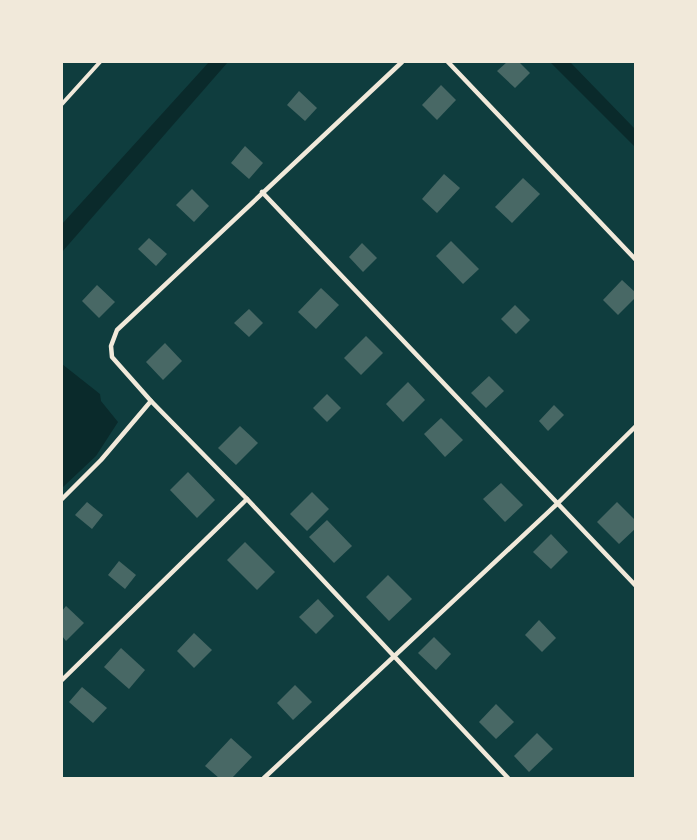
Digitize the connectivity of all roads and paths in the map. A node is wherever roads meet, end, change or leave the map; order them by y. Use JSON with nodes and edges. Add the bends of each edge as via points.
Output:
{"nodes":[{"id":1,"x":100,"y":62,"type":"edge"},
{"id":2,"x":402,"y":62,"type":"edge"},
{"id":3,"x":448,"y":62,"type":"edge"},
{"id":4,"x":62,"y":104,"type":"edge"},
{"id":5,"x":262,"y":192,"type":"junction"},
{"id":6,"x":636,"y":260,"type":"edge"},
{"id":7,"x":151,"y":401,"type":"junction"},
{"id":8,"x":636,"y":426,"type":"edge"},
{"id":9,"x":62,"y":499,"type":"edge"},
{"id":10,"x":247,"y":499,"type":"junction"},
{"id":11,"x":557,"y":504,"type":"junction"},
{"id":12,"x":636,"y":586,"type":"edge"},
{"id":13,"x":394,"y":657,"type":"junction"},
{"id":14,"x":62,"y":680,"type":"edge"},
{"id":15,"x":264,"y":778,"type":"edge"},
{"id":16,"x":508,"y":778,"type":"edge"}],
"edges":[{"from":1,"to":4,"type":"path"},
{"from":2,"to":5,"type":"lane"},
{"from":3,"to":6,"type":"lane"},
{"from":5,"to":7,"type":"lane","via":[[117,330],[112,357]]},
{"from":5,"to":11,"type":"lane"},
{"from":7,"to":9,"type":"lane"},
{"from":7,"to":10,"type":"lane"},
{"from":8,"to":11,"type":"lane"},
{"from":10,"to":13,"type":"lane"},
{"from":10,"to":14,"type":"lane"},
{"from":11,"to":12,"type":"lane"},
{"from":11,"to":13,"type":"lane"},
{"from":13,"to":15,"type":"lane"},
{"from":13,"to":16,"type":"lane"}]}
